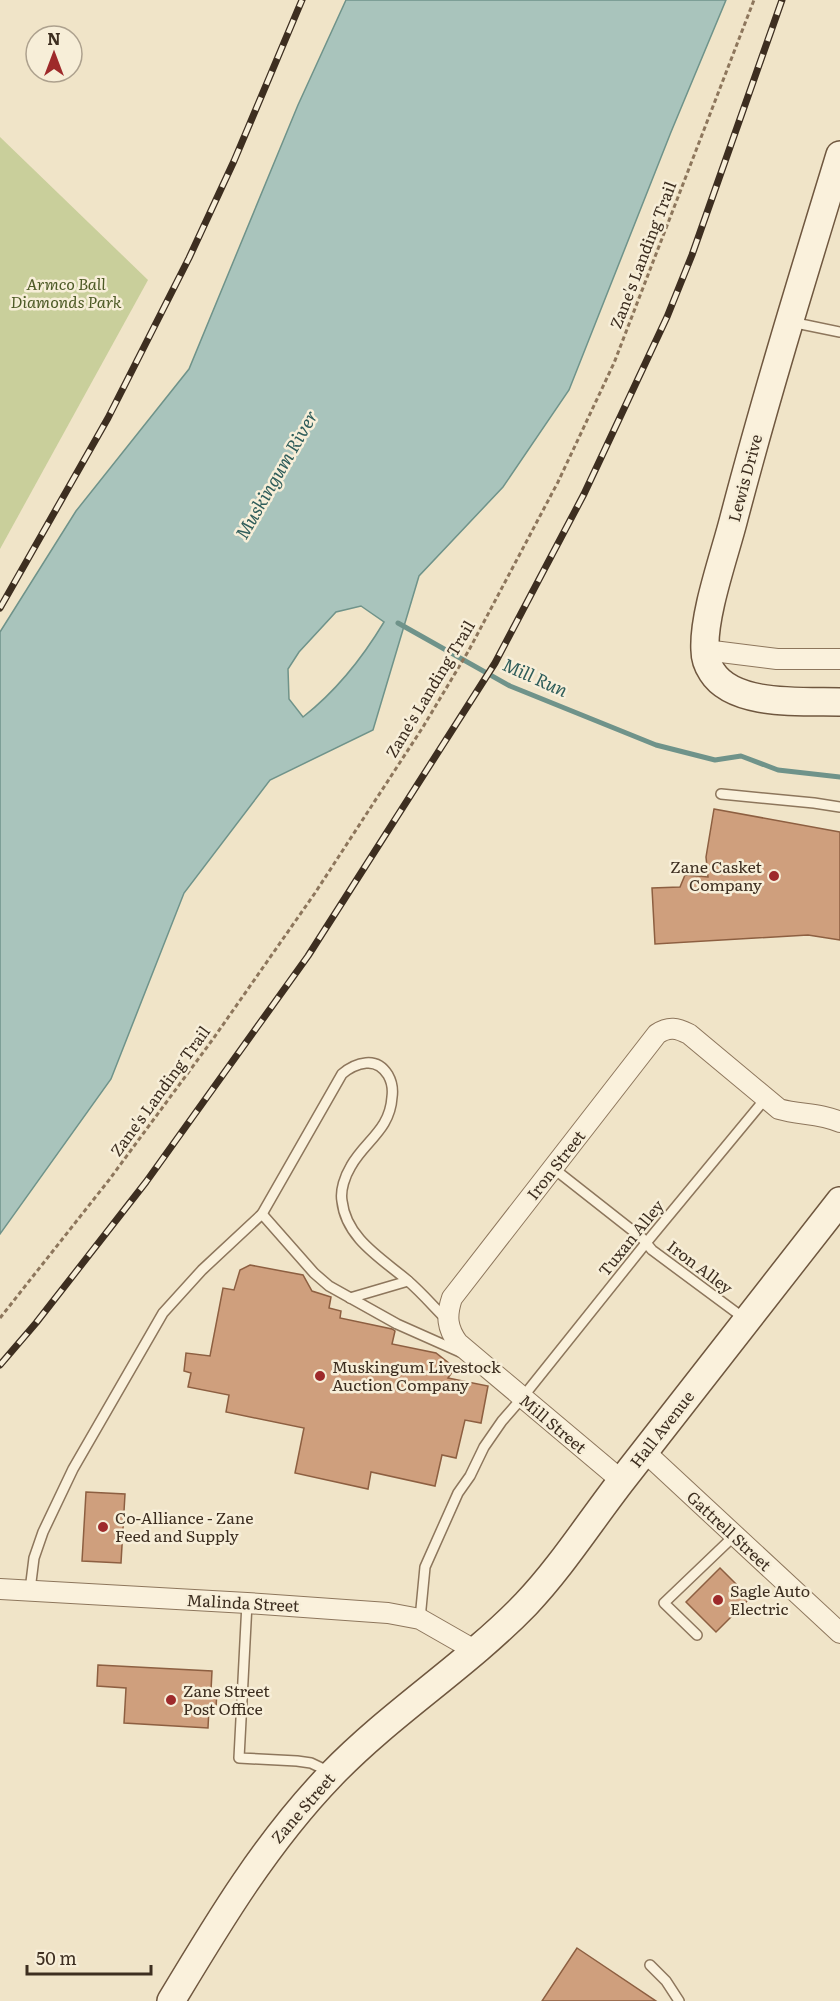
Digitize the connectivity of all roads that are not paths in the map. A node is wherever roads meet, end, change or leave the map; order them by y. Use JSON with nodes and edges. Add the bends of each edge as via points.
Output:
{"nodes":[{"id":1,"x":840,"y":155,"type":"edge"},
{"id":2,"x":789,"y":322,"type":"junction"},
{"id":3,"x":840,"y":332,"type":"edge"},
{"id":4,"x":705,"y":650,"type":"junction"},
{"id":5,"x":840,"y":659,"type":"edge"},
{"id":6,"x":840,"y":702,"type":"edge"},
{"id":7,"x":721,"y":794,"type":"dead end"},
{"id":8,"x":840,"y":807,"type":"edge"},
{"id":9,"x":765,"y":1099,"type":"junction"},
{"id":10,"x":840,"y":1122,"type":"edge"},
{"id":11,"x":553,"y":1168,"type":"junction"},
{"id":12,"x":840,"y":1200,"type":"edge"},
{"id":13,"x":262,"y":1214,"type":"junction"},
{"id":14,"x":646,"y":1243,"type":"junction"},
{"id":15,"x":408,"y":1281,"type":"junction"},
{"id":16,"x":350,"y":1298,"type":"junction"},
{"id":17,"x":448,"y":1315,"type":"junction"},
{"id":18,"x":747,"y":1321,"type":"junction"},
{"id":19,"x":473,"y":1357,"type":"junction"},
{"id":20,"x":522,"y":1398,"type":"junction"},
{"id":21,"x":645,"y":1452,"type":"junction"},
{"id":22,"x":622,"y":1481,"type":"junction"},
{"id":23,"x":734,"y":1536,"type":"junction"},
{"id":24,"x":0,"y":1589,"type":"edge"},
{"id":25,"x":30,"y":1590,"type":"junction"},
{"id":26,"x":247,"y":1603,"type":"junction"},
{"id":27,"x":420,"y":1619,"type":"junction"},
{"id":28,"x":840,"y":1634,"type":"edge"},
{"id":29,"x":697,"y":1635,"type":"dead end"},
{"id":30,"x":476,"y":1651,"type":"junction"},
{"id":31,"x":332,"y":1773,"type":"junction"},
{"id":32,"x":650,"y":1965,"type":"dead end"},
{"id":33,"x":171,"y":2001,"type":"edge"},
{"id":34,"x":679,"y":2001,"type":"edge"}],
"edges":[{"from":1,"to":2,"type":"main road","name":"Lewis Drive"},
{"from":2,"to":3,"type":"lane"},
{"from":2,"to":4,"type":"main road","name":"Lewis Drive","via":[[713,596]]},
{"from":4,"to":5,"type":"street","via":[[777,659]]},
{"from":4,"to":6,"type":"main road","name":"Lewis Drive","via":[[713,674],[744,695],[771,700]]},
{"from":7,"to":8,"type":"lane"},
{"from":9,"to":10,"type":"street","via":[[791,1113],[831,1117]]},
{"from":9,"to":11,"type":"street","name":"Iron Street","via":[[689,1034],[670,1028],[657,1034]]},
{"from":9,"to":14,"type":"lane","name":"Tuxan Alley"},
{"from":11,"to":14,"type":"lane","name":"Iron Alley"},
{"from":11,"to":17,"type":"street","name":"Iron Street","via":[[452,1298]]},
{"from":12,"to":18,"type":"main road","name":"Hall Avenue"},
{"from":13,"to":15,"type":"lane","via":[[342,1074],[351,1066],[375,1063],[390,1078],[392,1105],[387,1119],[352,1164],[342,1202],[352,1229],[362,1242]]},
{"from":13,"to":16,"type":"lane","via":[[314,1273]]},
{"from":13,"to":25,"type":"lane","via":[[163,1313],[73,1469],[43,1532],[34,1558]]},
{"from":14,"to":18,"type":"lane","name":"Iron Alley"},
{"from":14,"to":20,"type":"lane","name":"Tuxan Alley"},
{"from":15,"to":16,"type":"lane"},
{"from":15,"to":17,"type":"lane"},
{"from":16,"to":19,"type":"lane","via":[[397,1324]]},
{"from":17,"to":19,"type":"street","name":"Mill Street","via":[[451,1333]]},
{"from":18,"to":21,"type":"main road","name":"Hall Avenue"},
{"from":19,"to":20,"type":"street","name":"Mill Street"},
{"from":20,"to":22,"type":"street","name":"Mill Street"},
{"from":20,"to":27,"type":"lane","name":"Tuxan Alley","via":[[484,1447],[458,1493],[425,1567]]},
{"from":21,"to":22,"type":"main road","name":"Hall Avenue"},
{"from":21,"to":23,"type":"street","name":"Gattrell Street"},
{"from":22,"to":30,"type":"main road","name":"Hall Avenue","via":[[528,1602]]},
{"from":23,"to":28,"type":"street","name":"Gattrell Street"},
{"from":23,"to":29,"type":"lane","via":[[664,1603]]},
{"from":24,"to":25,"type":"street","name":"Malinda Street"},
{"from":25,"to":26,"type":"street","name":"Malinda Street"},
{"from":26,"to":27,"type":"street","name":"Malinda Street","via":[[361,1610]]},
{"from":26,"to":31,"type":"lane","via":[[239,1758],[310,1763]]},
{"from":27,"to":30,"type":"street","name":"Malinda Street"},
{"from":30,"to":31,"type":"main road","name":"Zane Street"},
{"from":31,"to":33,"type":"main road","name":"Zane Street","via":[[278,1835]]},
{"from":32,"to":34,"type":"lane"}]}
